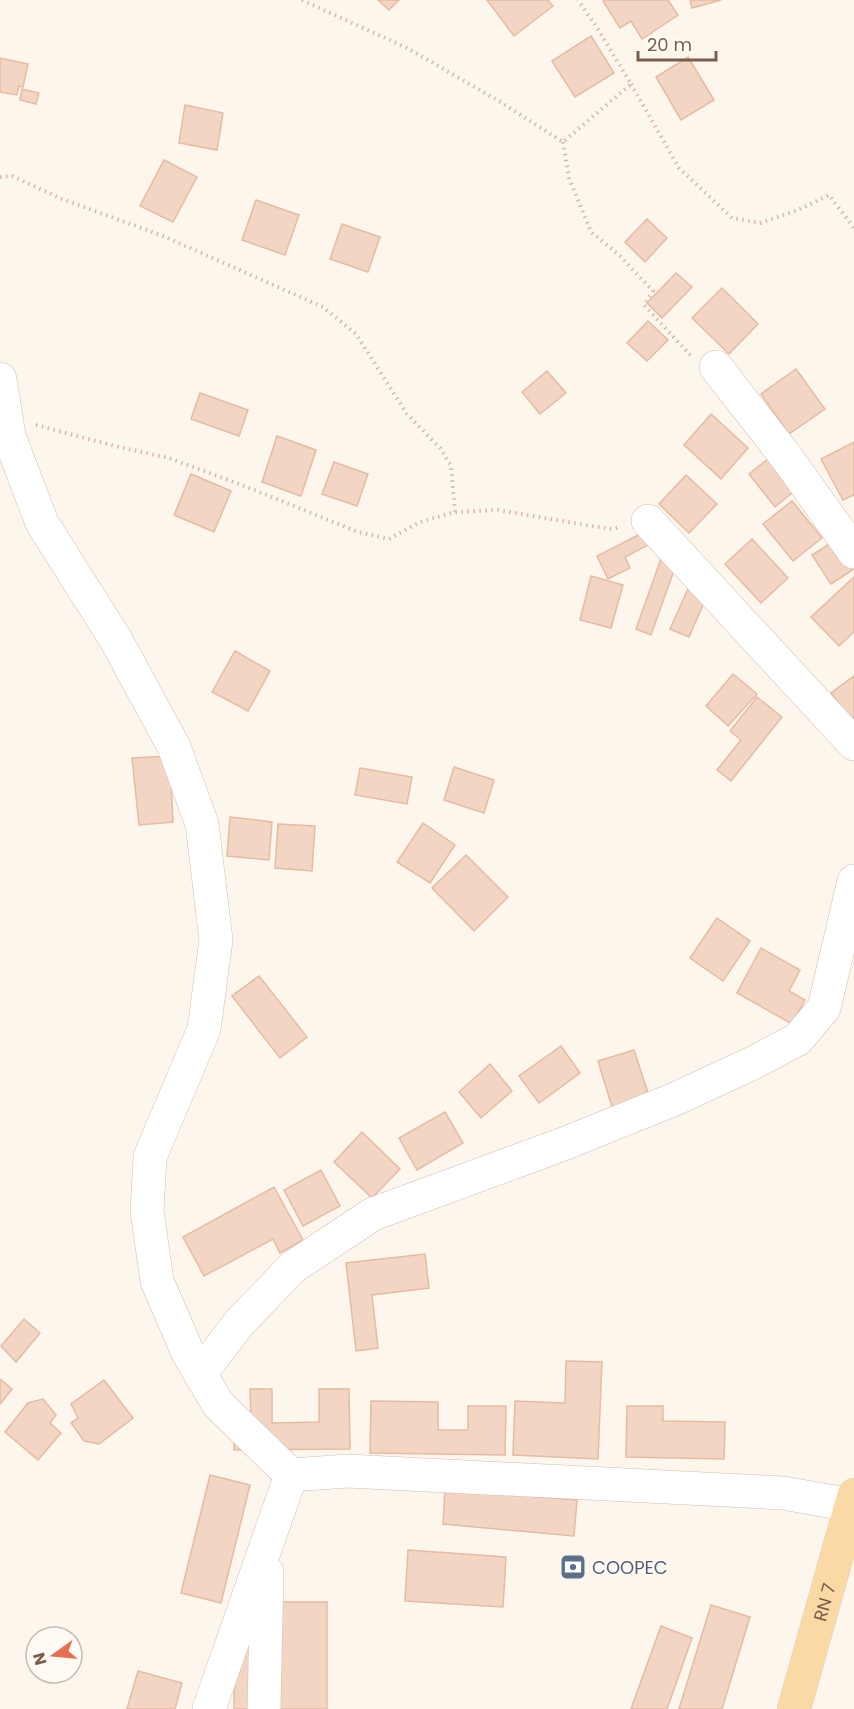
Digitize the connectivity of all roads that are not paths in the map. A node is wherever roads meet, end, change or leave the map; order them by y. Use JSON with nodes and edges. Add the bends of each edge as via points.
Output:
{"nodes":[{"id":1,"x":716,"y":367,"type":"road end"},
{"id":2,"x":0,"y":378,"type":"edge"},
{"id":3,"x":648,"y":521,"type":"road end"},
{"id":4,"x":854,"y":552,"type":"edge"},
{"id":5,"x":854,"y":744,"type":"edge"},
{"id":6,"x":854,"y":881,"type":"edge"},
{"id":7,"x":200,"y":1374,"type":"junction"},
{"id":8,"x":291,"y":1475,"type":"junction"},
{"id":9,"x":853,"y":1500,"type":"edge"},
{"id":10,"x":267,"y":1543,"type":"junction"},
{"id":11,"x":209,"y":1709,"type":"edge"},
{"id":12,"x":264,"y":1709,"type":"edge"},
{"id":13,"x":794,"y":1709,"type":"edge"}],
"edges":[{"from":1,"to":4,"type":"street"},
{"from":2,"to":7,"type":"street","via":[[9,436],[42,523],[116,640],[174,747],[202,824],[216,940],[204,1029],[150,1157],[147,1210],[157,1281]]},
{"from":3,"to":5,"type":"street"},
{"from":6,"to":7,"type":"street","via":[[824,1008],[798,1039],[675,1099],[373,1214],[293,1267],[240,1322]]},
{"from":7,"to":8,"type":"street","via":[[218,1404]]},
{"from":8,"to":9,"type":"street","via":[[348,1471]]},
{"from":8,"to":10,"type":"street"},
{"from":9,"to":13,"type":"main road","name":"RN 7","number":"RN 7"},
{"from":10,"to":11,"type":"street"},
{"from":10,"to":12,"type":"street"}]}
